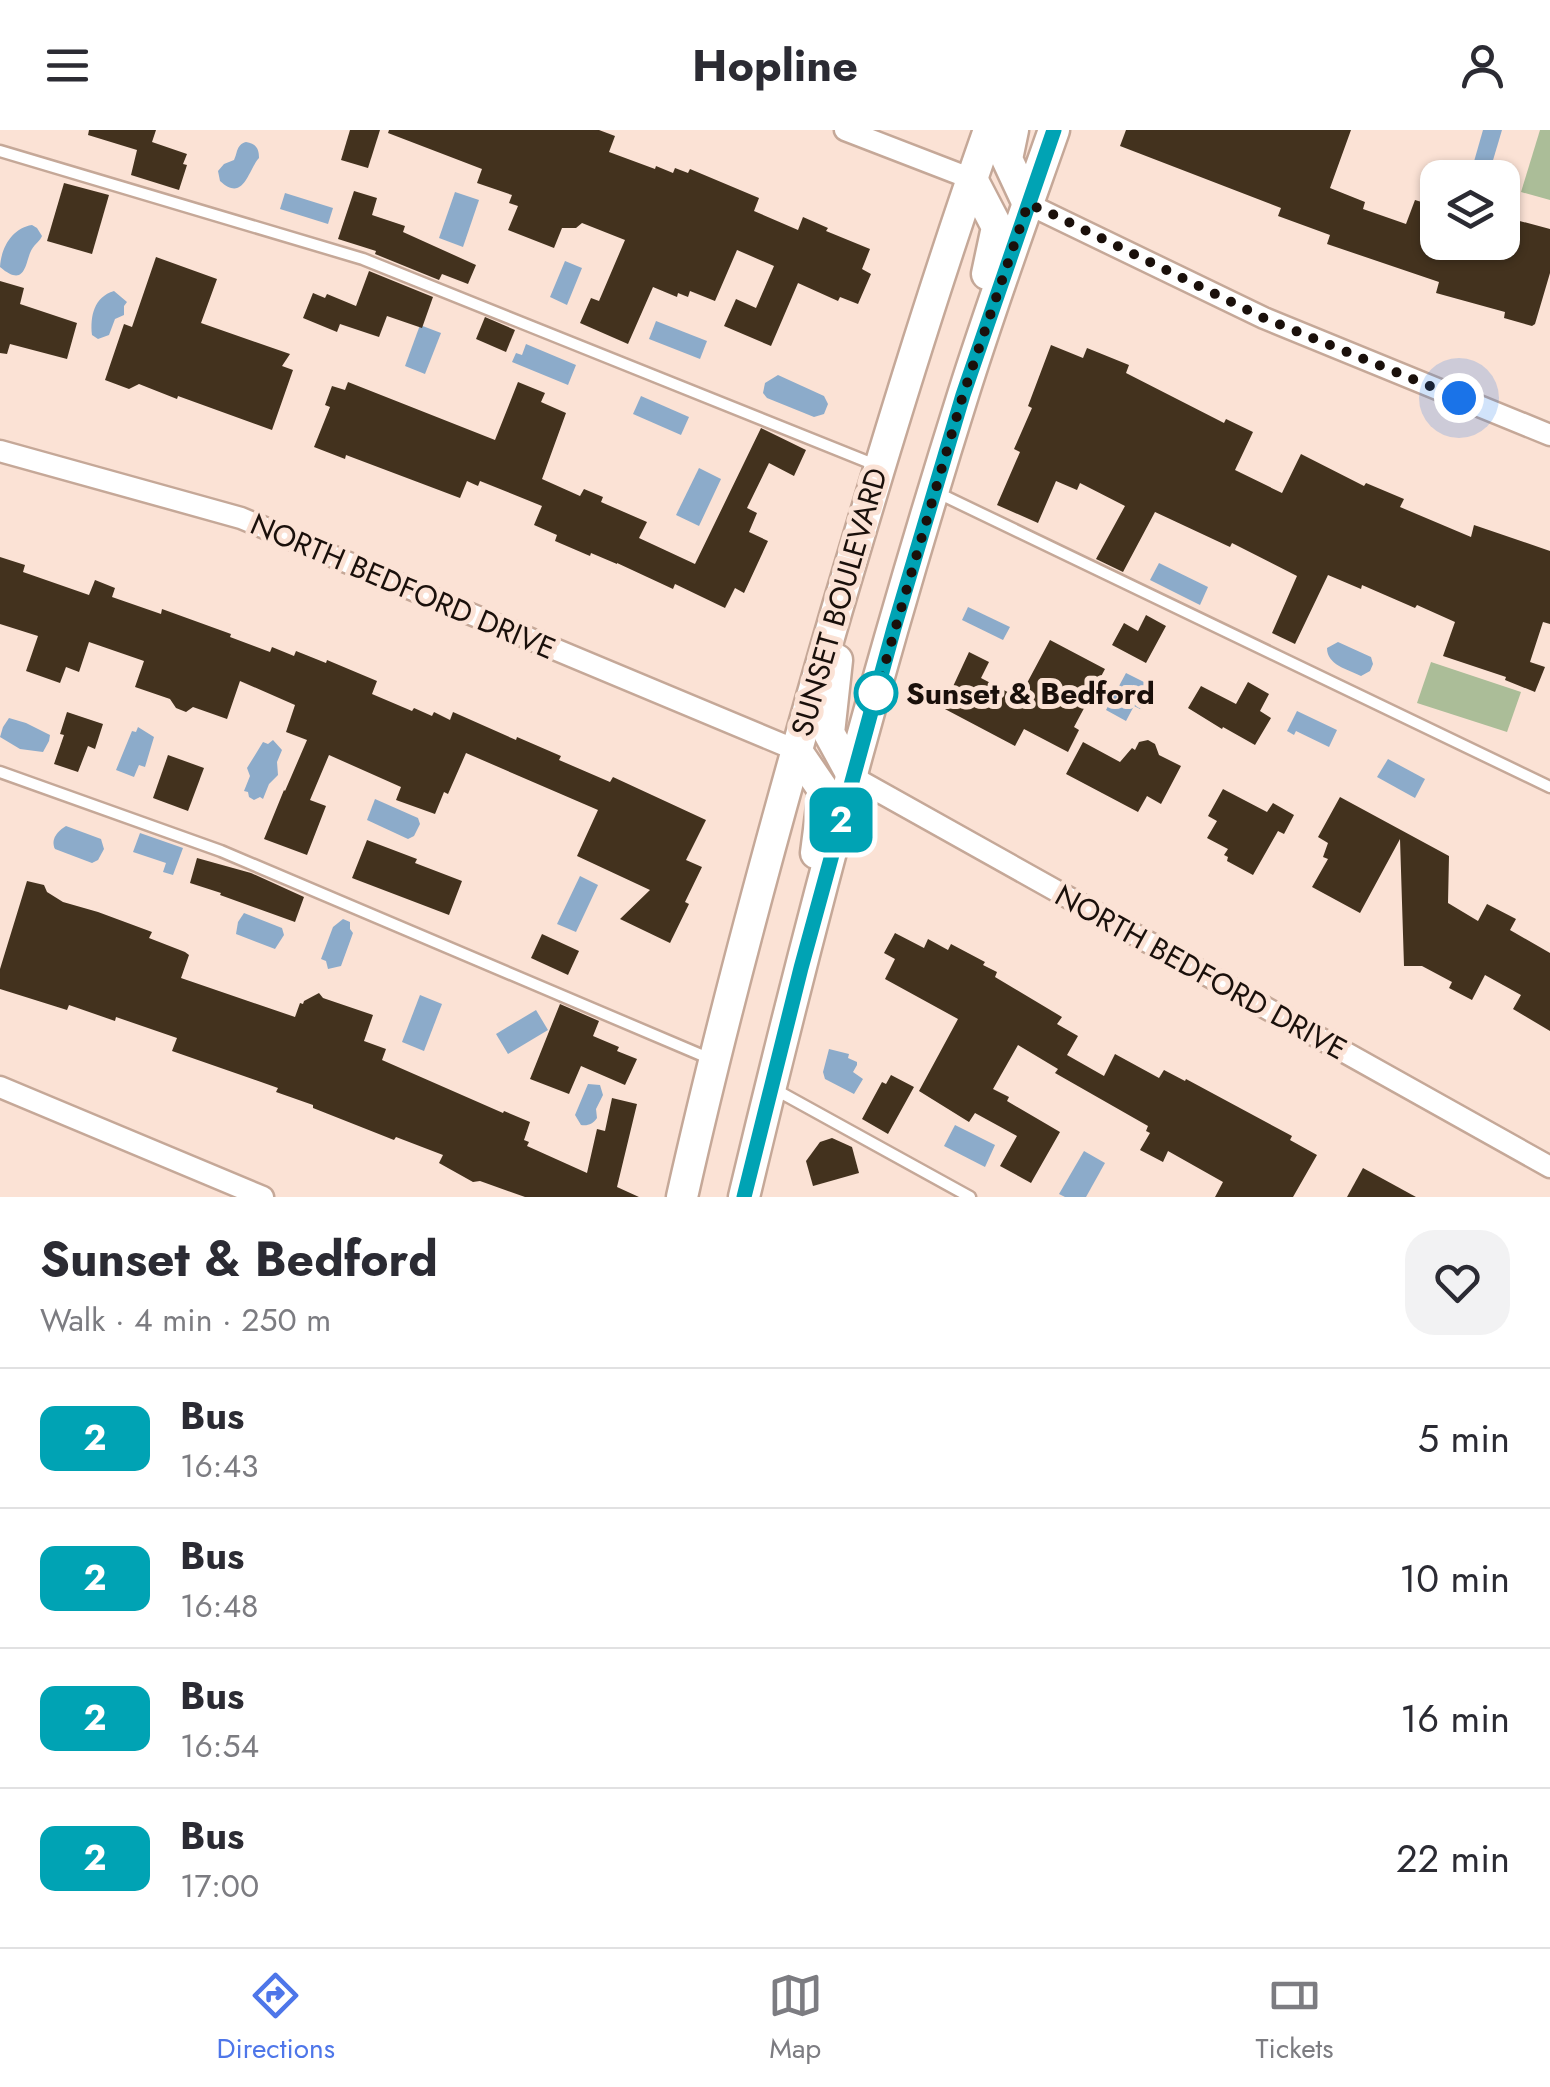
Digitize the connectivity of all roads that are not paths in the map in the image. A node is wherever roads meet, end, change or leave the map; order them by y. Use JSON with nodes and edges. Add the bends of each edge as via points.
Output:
{"nodes":[{"id":1,"x":845,"y":130,"type":"edge"},
{"id":2,"x":990,"y":130,"type":"edge"},
{"id":3,"x":1013,"y":130,"type":"edge"},
{"id":4,"x":1054,"y":130,"type":"edge"},
{"id":5,"x":0,"y":151,"type":"edge"},
{"id":6,"x":972,"y":179,"type":"junction"},
{"id":7,"x":1028,"y":204,"type":"junction"},
{"id":8,"x":963,"y":395,"type":"junction"},
{"id":9,"x":1550,"y":435,"type":"edge"},
{"id":10,"x":0,"y":451,"type":"edge"},
{"id":11,"x":879,"y":466,"type":"junction"},
{"id":12,"x":935,"y":492,"type":"junction"},
{"id":13,"x":845,"y":582,"type":"junction"},
{"id":14,"x":796,"y":750,"type":"junction"},
{"id":15,"x":0,"y":772,"type":"edge"},
{"id":16,"x":853,"y":777,"type":"junction"},
{"id":17,"x":1550,"y":787,"type":"edge"},
{"id":18,"x":801,"y":968,"type":"junction"},
{"id":19,"x":715,"y":1061,"type":"junction"},
{"id":20,"x":0,"y":1087,"type":"edge"},
{"id":21,"x":770,"y":1087,"type":"junction"},
{"id":22,"x":1550,"y":1167,"type":"edge"},
{"id":23,"x":264,"y":1197,"type":"edge"},
{"id":24,"x":685,"y":1197,"type":"edge"},
{"id":25,"x":744,"y":1197,"type":"edge"},
{"id":26,"x":970,"y":1197,"type":"edge"}],
"edges":[{"from":1,"to":6,"type":"street"},
{"from":2,"to":6,"type":"main road","name":"SUNSET BOULEVARD"},
{"from":3,"to":7,"type":"main road","via":[[1008,159]]},
{"from":4,"to":7,"type":"main road","name":"SUNSET BOULEVARD"},
{"from":5,"to":11,"type":"lane","via":[[364,259]]},
{"from":6,"to":8,"type":"main road","via":[[997,226]]},
{"from":6,"to":11,"type":"main road","name":"SUNSET BOULEVARD"},
{"from":7,"to":8,"type":"main road","name":"SUNSET BOULEVARD"},
{"from":7,"to":9,"type":"street","via":[[1264,318]]},
{"from":8,"to":12,"type":"main road","name":"SUNSET BOULEVARD"},
{"from":10,"to":14,"type":"street","name":"NORTH BEDFORD DRIVE","via":[[240,518]]},
{"from":11,"to":13,"type":"main road","name":"SUNSET BOULEVARD"},
{"from":12,"to":16,"type":"main road","name":"SUNSET BOULEVARD"},
{"from":12,"to":17,"type":"lane"},
{"from":13,"to":14,"type":"main road","name":"SUNSET BOULEVARD"},
{"from":13,"to":16,"type":"main road","via":[[829,733]]},
{"from":14,"to":18,"type":"main road","via":[[824,791]]},
{"from":14,"to":19,"type":"main road","name":"SUNSET BOULEVARD"},
{"from":15,"to":19,"type":"lane","via":[[221,850]]},
{"from":16,"to":18,"type":"main road","name":"SUNSET BOULEVARD"},
{"from":16,"to":22,"type":"street","name":"NORTH BEDFORD DRIVE"},
{"from":18,"to":21,"type":"main road","name":"SUNSET BOULEVARD"},
{"from":19,"to":24,"type":"main road","name":"SUNSET BOULEVARD"},
{"from":20,"to":23,"type":"street"},
{"from":21,"to":25,"type":"main road","name":"SUNSET BOULEVARD"},
{"from":21,"to":26,"type":"lane"}]}
